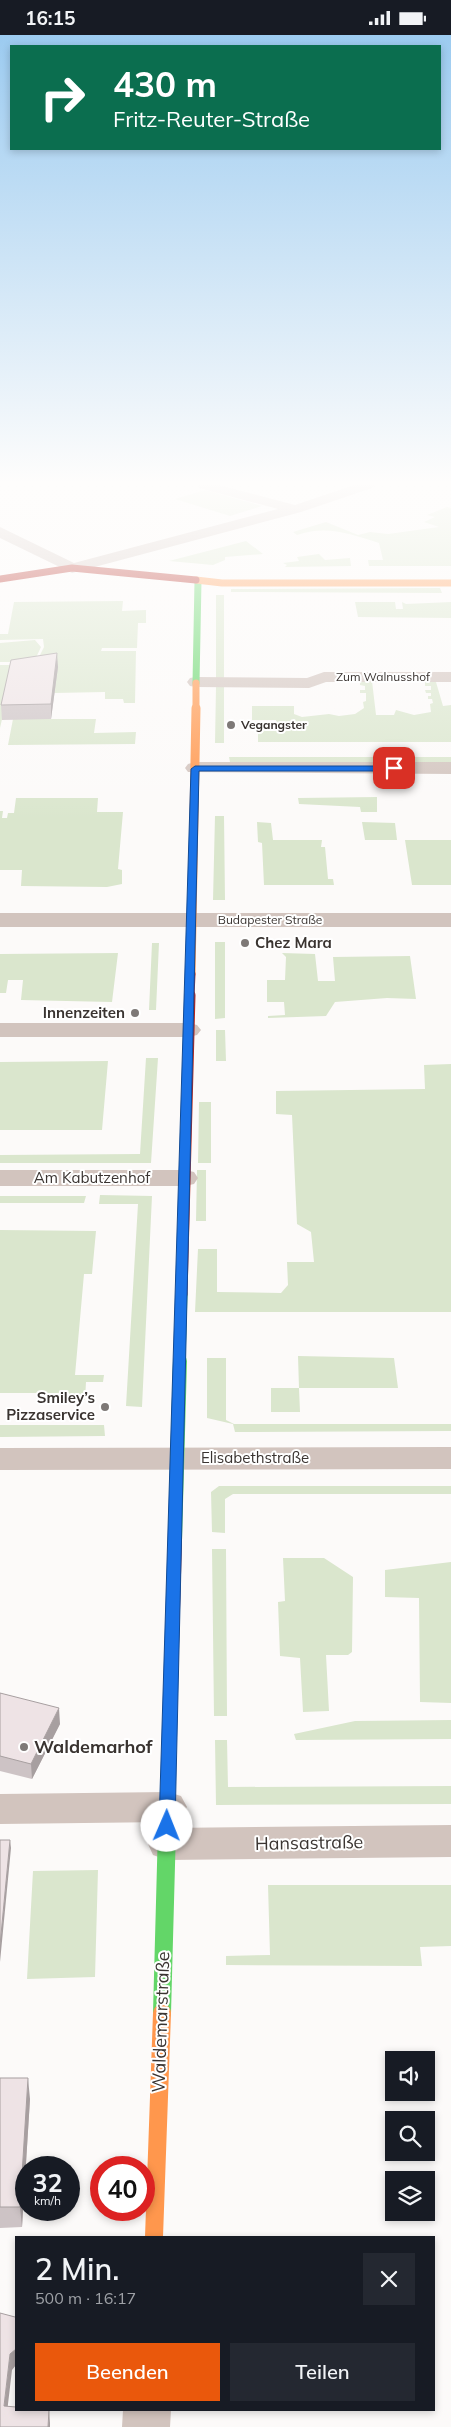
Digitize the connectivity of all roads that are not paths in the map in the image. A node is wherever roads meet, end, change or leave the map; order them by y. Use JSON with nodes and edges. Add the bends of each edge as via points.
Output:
{"nodes":[{"id":1,"x":198,"y":597,"type":"edge"},
{"id":2,"x":451,"y":677,"type":"edge"},
{"id":3,"x":196,"y":682,"type":"junction"},
{"id":4,"x":451,"y":768,"type":"edge"},
{"id":5,"x":195,"y":769,"type":"junction"},
{"id":6,"x":0,"y":920,"type":"edge"},
{"id":7,"x":192,"y":920,"type":"junction"},
{"id":8,"x":451,"y":920,"type":"edge"},
{"id":9,"x":0,"y":1030,"type":"edge"},
{"id":10,"x":189,"y":1030,"type":"junction"},
{"id":11,"x":0,"y":1178,"type":"edge"},
{"id":12,"x":185,"y":1178,"type":"junction"},
{"id":13,"x":177,"y":1458,"type":"junction"},
{"id":14,"x":451,"y":1458,"type":"edge"},
{"id":15,"x":0,"y":1459,"type":"edge"},
{"id":16,"x":168,"y":1807,"type":"junction"},
{"id":17,"x":0,"y":1809,"type":"edge"},
{"id":18,"x":451,"y":1841,"type":"edge"},
{"id":19,"x":167,"y":1844,"type":"junction"},
{"id":20,"x":154,"y":2236,"type":"edge"},
{"id":21,"x":147,"y":2411,"type":"edge"},
{"id":22,"x":146,"y":2427,"type":"edge"}],
"edges":[{"from":1,"to":3,"type":"street","name":"Waldemarstraße"},
{"from":2,"to":3,"type":"street","name":"Zum Walnusshof","via":[[324,677],[309,683]]},
{"from":3,"to":5,"type":"street","name":"Waldemarstraße"},
{"from":4,"to":5,"type":"street"},
{"from":5,"to":7,"type":"street","name":"Waldemarstraße"},
{"from":6,"to":7,"type":"street","name":"Budapester Straße"},
{"from":7,"to":8,"type":"street","name":"Budapester Straße"},
{"from":7,"to":10,"type":"street","name":"Waldemarstraße"},
{"from":9,"to":10,"type":"street"},
{"from":10,"to":12,"type":"street","name":"Waldemarstraße"},
{"from":11,"to":12,"type":"street","name":"Am Kabutzenhof"},
{"from":12,"to":13,"type":"street","name":"Waldemarstraße"},
{"from":13,"to":14,"type":"street","name":"Elisabethstraße"},
{"from":13,"to":15,"type":"street","name":"Elisabethstraße"},
{"from":13,"to":16,"type":"street","name":"Waldemarstraße"},
{"from":16,"to":17,"type":"street"},
{"from":16,"to":19,"type":"street","name":"Waldemarstraße"},
{"from":18,"to":19,"type":"street","name":"Hansastraße"},
{"from":19,"to":20,"type":"street","name":"Waldemarstraße"},
{"from":21,"to":22,"type":"street"}]}
